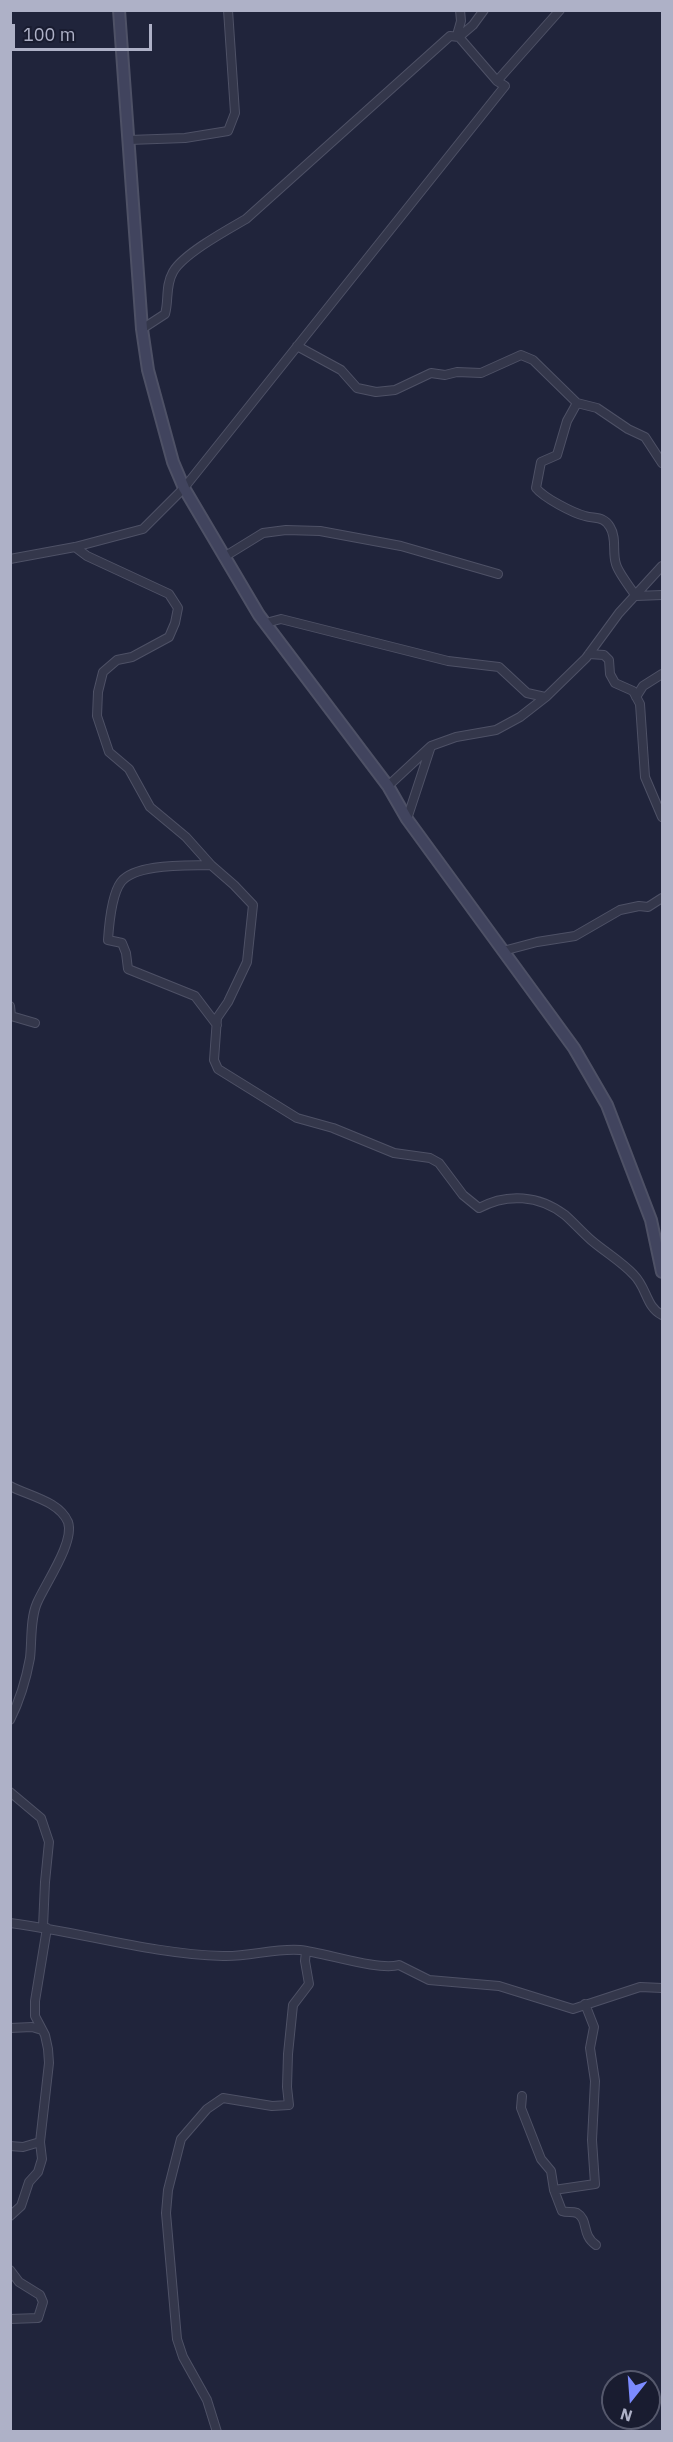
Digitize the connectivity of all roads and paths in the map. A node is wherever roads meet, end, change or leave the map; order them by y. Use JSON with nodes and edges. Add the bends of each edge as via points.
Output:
{"nodes":[{"id":1,"x":119,"y":10,"type":"edge"},
{"id":2,"x":228,"y":10,"type":"edge"},
{"id":3,"x":460,"y":10,"type":"edge"},
{"id":4,"x":484,"y":10,"type":"edge"},
{"id":5,"x":560,"y":10,"type":"edge"},
{"id":6,"x":458,"y":36,"type":"junction"},
{"id":7,"x":497,"y":81,"type":"junction"},
{"id":8,"x":129,"y":140,"type":"junction"},
{"id":9,"x":142,"y":328,"type":"junction"},
{"id":10,"x":297,"y":346,"type":"junction"},
{"id":11,"x":577,"y":403,"type":"junction"},
{"id":12,"x":663,"y":463,"type":"edge"},
{"id":13,"x":184,"y":488,"type":"junction"},
{"id":14,"x":75,"y":547,"type":"junction"},
{"id":15,"x":224,"y":557,"type":"junction"},
{"id":16,"x":10,"y":559,"type":"edge"},
{"id":17,"x":663,"y":566,"type":"edge"},
{"id":18,"x":498,"y":574,"type":"dead end"},
{"id":19,"x":663,"y":595,"type":"edge"},
{"id":20,"x":636,"y":596,"type":"junction"},
{"id":21,"x":266,"y":623,"type":"junction"},
{"id":22,"x":589,"y":654,"type":"junction"},
{"id":23,"x":663,"y":674,"type":"edge"},
{"id":24,"x":545,"y":697,"type":"junction"},
{"id":25,"x":636,"y":697,"type":"junction"},
{"id":26,"x":431,"y":746,"type":"junction"},
{"id":27,"x":388,"y":786,"type":"junction"},
{"id":28,"x":663,"y":817,"type":"edge"},
{"id":29,"x":407,"y":819,"type":"junction"},
{"id":30,"x":211,"y":866,"type":"junction"},
{"id":31,"x":663,"y":898,"type":"edge"},
{"id":32,"x":503,"y":951,"type":"junction"},
{"id":33,"x":10,"y":1006,"type":"edge"},
{"id":34,"x":35,"y":1023,"type":"dead end"},
{"id":35,"x":217,"y":1025,"type":"junction"},
{"id":36,"x":663,"y":1272,"type":"edge"},
{"id":37,"x":663,"y":1315,"type":"edge"},
{"id":38,"x":10,"y":1486,"type":"edge"},
{"id":39,"x":10,"y":1720,"type":"edge"},
{"id":40,"x":10,"y":1792,"type":"edge"},
{"id":41,"x":10,"y":1923,"type":"edge"},
{"id":42,"x":45,"y":1928,"type":"junction"},
{"id":43,"x":306,"y":1951,"type":"junction"},
{"id":44,"x":663,"y":1988,"type":"edge"},
{"id":45,"x":585,"y":2004,"type":"junction"},
{"id":46,"x":10,"y":2028,"type":"edge"},
{"id":47,"x":42,"y":2030,"type":"junction"},
{"id":48,"x":522,"y":2096,"type":"dead end"},
{"id":49,"x":40,"y":2142,"type":"junction"},
{"id":50,"x":10,"y":2146,"type":"edge"},
{"id":51,"x":554,"y":2190,"type":"junction"},
{"id":52,"x":10,"y":2216,"type":"edge"},
{"id":53,"x":596,"y":2246,"type":"dead end"},
{"id":54,"x":10,"y":2270,"type":"edge"},
{"id":55,"x":10,"y":2319,"type":"edge"},
{"id":56,"x":217,"y":2432,"type":"edge"}],
"edges":[{"from":1,"to":8,"type":"street"},
{"from":2,"to":8,"type":"street","via":[[235,113],[228,131],[185,138]]},
{"from":3,"to":6,"type":"street"},
{"from":4,"to":6,"type":"street"},
{"from":5,"to":7,"type":"street"},
{"from":6,"to":7,"type":"street"},
{"from":6,"to":9,"type":"street","via":[[450,36],[246,219],[180,263],[169,283],[165,314]]},
{"from":7,"to":10,"type":"street","via":[[505,86]]},
{"from":8,"to":9,"type":"street"},
{"from":9,"to":13,"type":"street","via":[[148,370]]},
{"from":10,"to":11,"type":"street","via":[[341,370],[357,388],[375,392],[395,390],[431,373],[481,373],[521,355],[533,360]]},
{"from":10,"to":13,"type":"street"},
{"from":11,"to":12,"type":"street","via":[[597,408],[645,437]]},
{"from":11,"to":20,"type":"street","via":[[557,455],[541,462],[536,488],[573,511],[601,518],[610,527],[616,564]]},
{"from":13,"to":14,"type":"street","via":[[143,529]]},
{"from":13,"to":15,"type":"street"},
{"from":14,"to":16,"type":"street"},
{"from":14,"to":30,"type":"street","via":[[170,594],[178,608],[169,637],[132,657],[117,660],[103,672],[98,716],[110,752],[129,769],[150,807],[186,837]]},
{"from":15,"to":18,"type":"street","via":[[263,533],[320,531],[391,543]]},
{"from":15,"to":21,"type":"street"},
{"from":17,"to":20,"type":"street"},
{"from":19,"to":20,"type":"street"},
{"from":20,"to":22,"type":"street"},
{"from":21,"to":24,"type":"street","via":[[281,619],[448,661],[499,666],[527,693]]},
{"from":21,"to":27,"type":"street"},
{"from":22,"to":24,"type":"street"},
{"from":22,"to":25,"type":"street","via":[[604,654],[615,683],[633,691]]},
{"from":23,"to":25,"type":"street","via":[[643,686]]},
{"from":24,"to":26,"type":"street","via":[[496,730]]},
{"from":25,"to":28,"type":"street","via":[[640,704],[645,777]]},
{"from":26,"to":27,"type":"street"},
{"from":26,"to":29,"type":"street"},
{"from":27,"to":29,"type":"street"},
{"from":29,"to":32,"type":"street"},
{"from":30,"to":35,"type":"street","via":[[253,905],[247,962],[217,1018]]},
{"from":30,"to":35,"type":"street","via":[[156,866],[130,875],[121,882],[109,916],[108,940],[122,943],[128,969],[195,996]]},
{"from":31,"to":32,"type":"street","via":[[648,907],[620,910],[575,936]]},
{"from":32,"to":36,"type":"street","via":[[574,1048],[607,1105],[651,1220]]},
{"from":33,"to":34,"type":"street","via":[[11,1016]]},
{"from":35,"to":37,"type":"street","via":[[214,1060],[218,1069],[297,1118],[394,1153],[430,1158],[439,1163],[478,1208],[520,1197],[544,1202],[565,1215],[636,1276],[653,1311]]},
{"from":38,"to":39,"type":"street","via":[[54,1506],[69,1526],[64,1547],[35,1607],[24,1686]]},
{"from":40,"to":42,"type":"street","via":[[41,1818],[49,1842]]},
{"from":41,"to":42,"type":"street"},
{"from":42,"to":43,"type":"street","via":[[183,1953],[224,1956]]},
{"from":42,"to":47,"type":"street","via":[[35,2001],[35,2016]]},
{"from":43,"to":45,"type":"street","via":[[388,1968],[399,1965],[429,1980],[499,1986],[573,2009]]},
{"from":43,"to":56,"type":"street","via":[[309,1984],[293,2005],[288,2054],[289,2104],[272,2106],[223,2098],[207,2109],[181,2139],[168,2190],[166,2213],[177,2339],[207,2400]]},
{"from":44,"to":45,"type":"street","via":[[640,1987]]},
{"from":45,"to":51,"type":"street","via":[[594,2027],[590,2048],[596,2081],[592,2140],[595,2184]]},
{"from":46,"to":47,"type":"street"},
{"from":47,"to":49,"type":"street","via":[[49,2063]]},
{"from":48,"to":51,"type":"street","via":[[520,2108],[550,2171]]},
{"from":49,"to":50,"type":"street"},
{"from":49,"to":52,"type":"street","via":[[42,2160],[38,2172],[29,2182],[21,2206]]},
{"from":51,"to":53,"type":"street","via":[[562,2211],[580,2216],[587,2237]]},
{"from":54,"to":55,"type":"street","via":[[43,2302],[38,2318]]}]}
